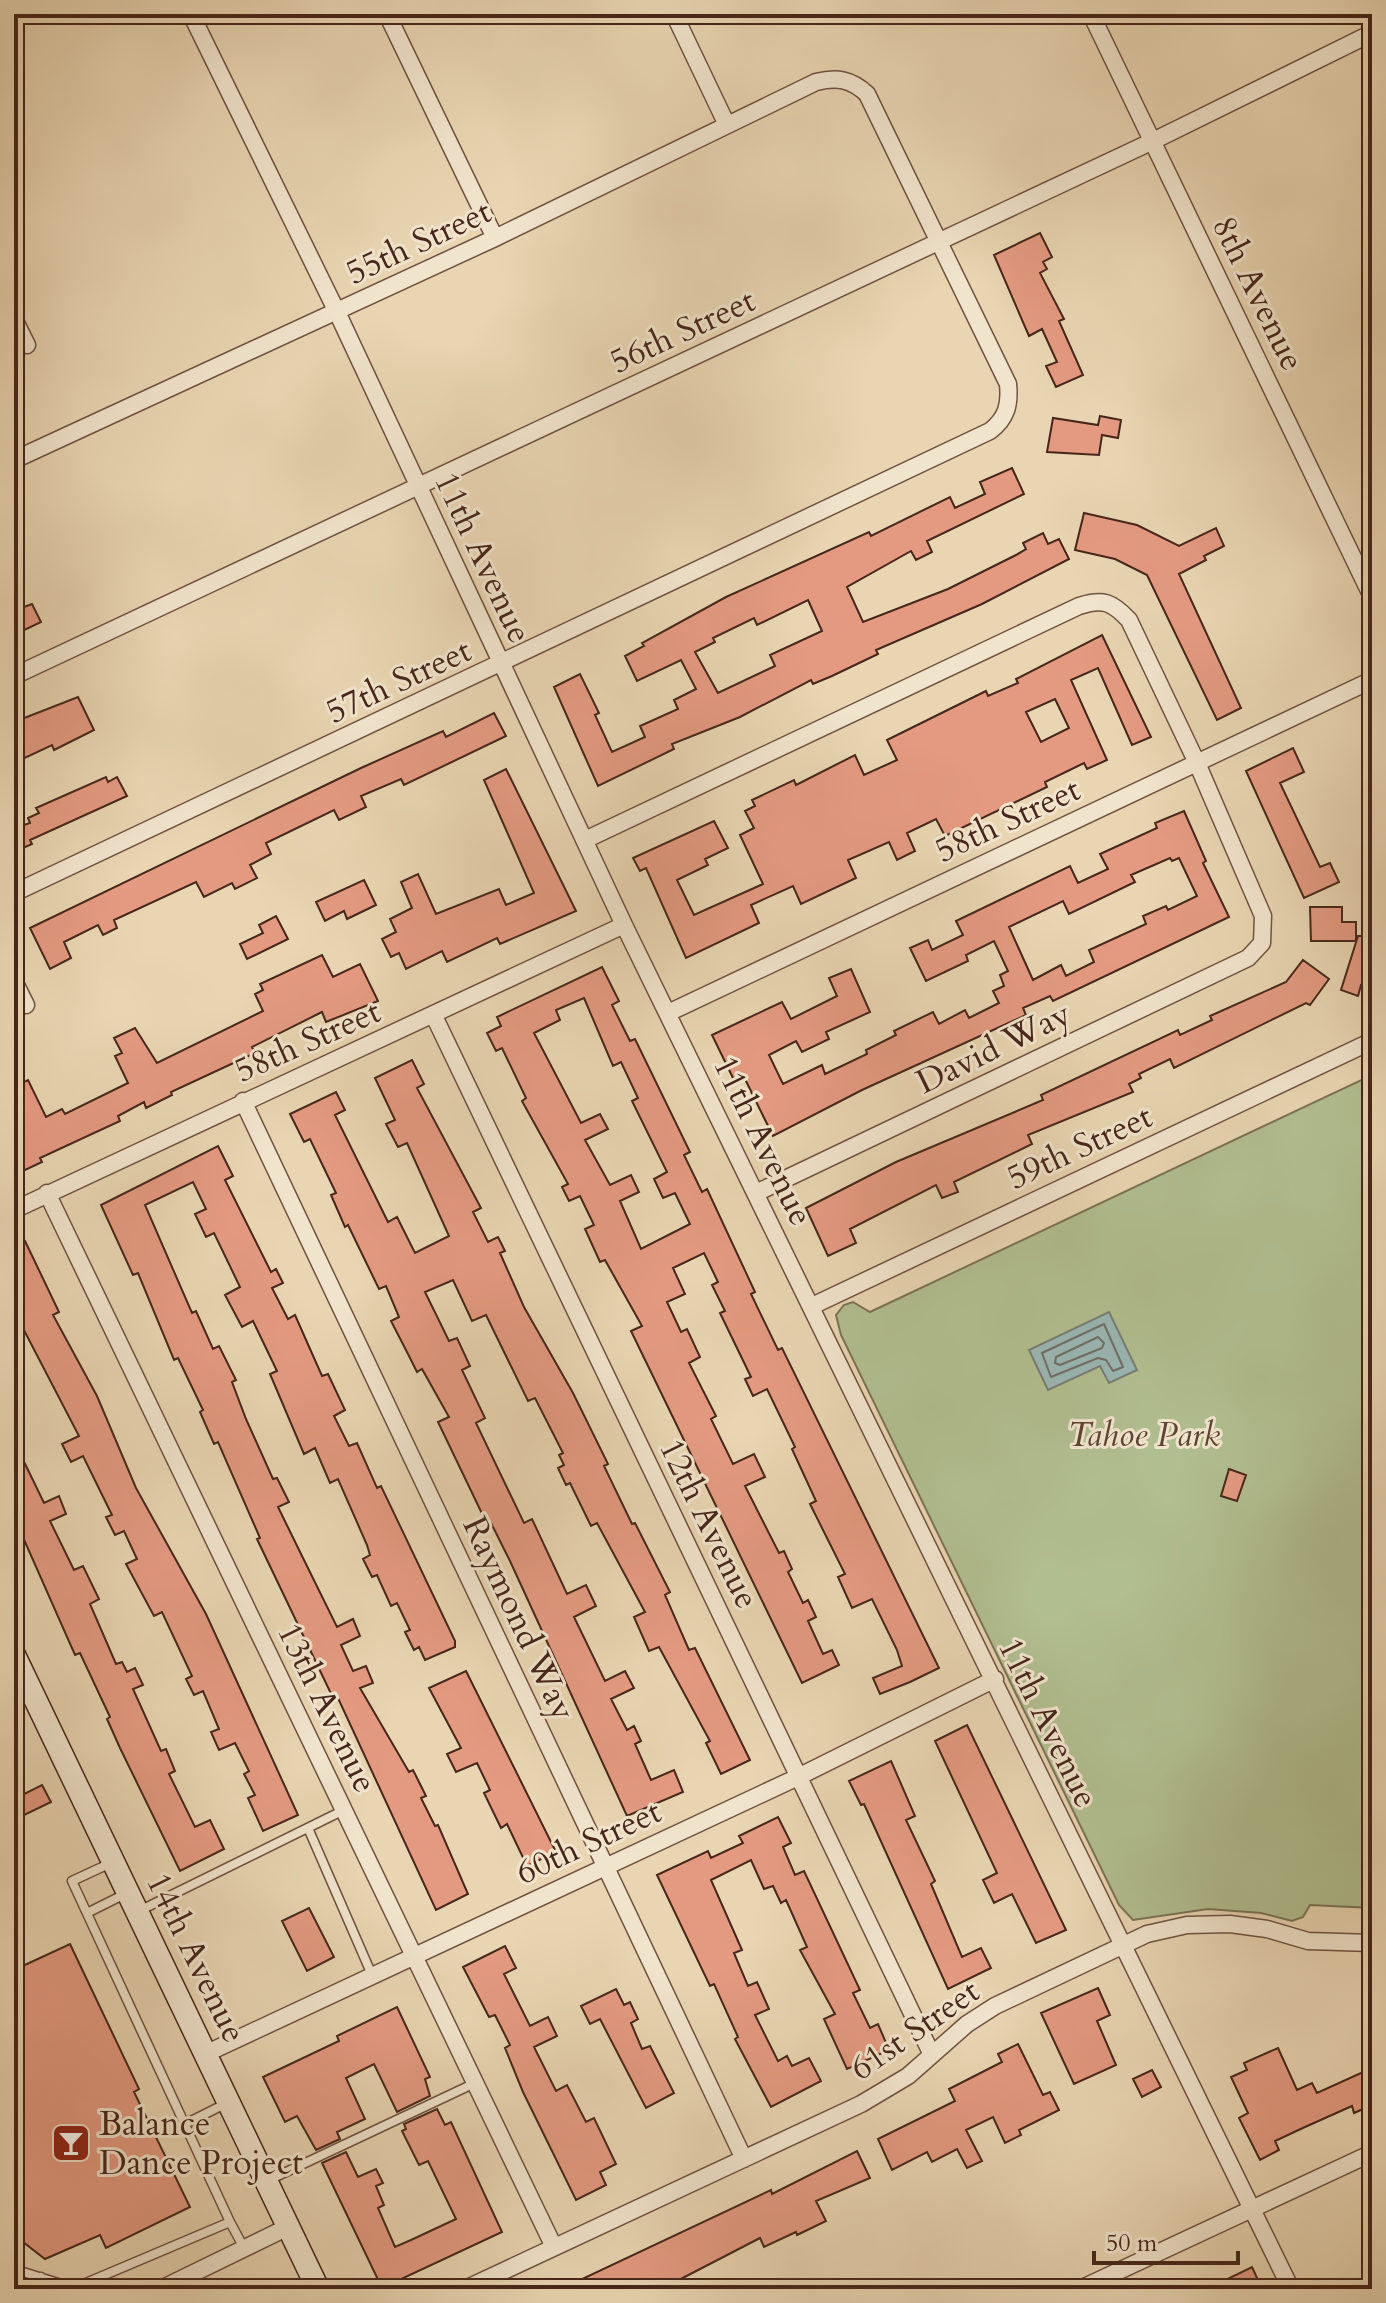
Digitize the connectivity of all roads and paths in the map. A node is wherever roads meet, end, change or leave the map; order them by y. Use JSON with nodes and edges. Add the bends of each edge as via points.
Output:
{"nodes":[{"id":1,"x":191,"y":14,"type":"edge"},
{"id":2,"x":387,"y":14,"type":"edge"},
{"id":3,"x":674,"y":14,"type":"edge"},
{"id":4,"x":1091,"y":14,"type":"edge"},
{"id":5,"x":1372,"y":33,"type":"edge"},
{"id":6,"x":727,"y":125,"type":"junction"},
{"id":7,"x":1153,"y":141,"type":"junction"},
{"id":8,"x":495,"y":238,"type":"junction"},
{"id":9,"x":939,"y":241,"type":"junction"},
{"id":10,"x":337,"y":312,"type":"junction"},
{"id":11,"x":14,"y":319,"type":"edge"},
{"id":12,"x":27,"y":345,"type":"dead end"},
{"id":13,"x":14,"y":460,"type":"edge"},
{"id":14,"x":419,"y":488,"type":"junction"},
{"id":15,"x":1372,"y":597,"type":"edge"},
{"id":16,"x":501,"y":665,"type":"junction"},
{"id":17,"x":14,"y":676,"type":"edge"},
{"id":18,"x":1372,"y":680,"type":"edge"},
{"id":19,"x":1197,"y":763,"type":"junction"},
{"id":20,"x":585,"y":840,"type":"junction"},
{"id":21,"x":14,"y":893,"type":"edge"},
{"id":22,"x":624,"y":925,"type":"junction"},
{"id":23,"x":14,"y":982,"type":"edge"},
{"id":24,"x":26,"y":1005,"type":"dead end"},
{"id":25,"x":668,"y":1013,"type":"junction"},
{"id":26,"x":434,"y":1016,"type":"junction"},
{"id":27,"x":1372,"y":1041,"type":"edge"},
{"id":28,"x":243,"y":1101,"type":"junction"},
{"id":29,"x":47,"y":1193,"type":"junction"},
{"id":30,"x":756,"y":1193,"type":"junction"},
{"id":31,"x":14,"y":1210,"type":"edge"},
{"id":32,"x":812,"y":1306,"type":"junction"},
{"id":33,"x":14,"y":1655,"type":"edge"},
{"id":34,"x":995,"y":1679,"type":"junction"},
{"id":35,"x":798,"y":1777,"type":"junction"},
{"id":36,"x":345,"y":1810,"type":"junction"},
{"id":37,"x":308,"y":1828,"type":"junction"},
{"id":38,"x":113,"y":1862,"type":"junction"},
{"id":39,"x":605,"y":1867,"type":"junction"},
{"id":40,"x":132,"y":1902,"type":"junction"},
{"id":41,"x":87,"y":1913,"type":"junction"},
{"id":42,"x":1122,"y":1943,"type":"junction"},
{"id":43,"x":1372,"y":1943,"type":"edge"},
{"id":44,"x":415,"y":1954,"type":"junction"},
{"id":45,"x":372,"y":1975,"type":"junction"},
{"id":46,"x":205,"y":2054,"type":"junction"},
{"id":47,"x":932,"y":2055,"type":"junction"},
{"id":48,"x":476,"y":2082,"type":"junction"},
{"id":49,"x":228,"y":2102,"type":"junction"},
{"id":50,"x":185,"y":2124,"type":"junction"},
{"id":51,"x":1372,"y":2153,"type":"edge"},
{"id":52,"x":744,"y":2159,"type":"junction"},
{"id":53,"x":266,"y":2182,"type":"junction"},
{"id":54,"x":1251,"y":2209,"type":"junction"},
{"id":55,"x":230,"y":2222,"type":"junction"},
{"id":56,"x":288,"y":2227,"type":"junction"},
{"id":57,"x":554,"y":2247,"type":"junction"},
{"id":58,"x":244,"y":2248,"type":"junction"},
{"id":59,"x":14,"y":2265,"type":"edge"},
{"id":60,"x":41,"y":2277,"type":"junction"},
{"id":61,"x":34,"y":2289,"type":"edge"},
{"id":62,"x":161,"y":2289,"type":"edge"},
{"id":63,"x":318,"y":2289,"type":"edge"},
{"id":64,"x":465,"y":2289,"type":"edge"},
{"id":65,"x":1080,"y":2289,"type":"edge"},
{"id":66,"x":1291,"y":2289,"type":"edge"}],
"edges":[{"from":1,"to":10,"type":"street","name":"11th Avenue"},
{"from":2,"to":8,"type":"street"},
{"from":3,"to":6,"type":"street"},
{"from":4,"to":7,"type":"street","name":"8th Avenue"},
{"from":5,"to":7,"type":"street","name":"56th Street"},
{"from":6,"to":8,"type":"street","name":"55th Street"},
{"from":6,"to":9,"type":"street","name":"55th Street","via":[[816,82],[855,83],[867,94]]},
{"from":7,"to":9,"type":"street","name":"56th Street"},
{"from":7,"to":15,"type":"street","name":"8th Avenue"},
{"from":8,"to":10,"type":"street","name":"55th Street"},
{"from":9,"to":14,"type":"street","name":"56th Street"},
{"from":9,"to":16,"type":"street","name":"57th Street","via":[[1008,384],[1005,414],[990,431]]},
{"from":10,"to":13,"type":"street","name":"55th Street"},
{"from":10,"to":14,"type":"street","name":"11th Avenue"},
{"from":11,"to":12,"type":"street"},
{"from":14,"to":16,"type":"street","name":"11th Avenue"},
{"from":14,"to":17,"type":"street","name":"56th Street"},
{"from":16,"to":20,"type":"street","name":"11th Avenue"},
{"from":16,"to":21,"type":"street","name":"57th Street"},
{"from":18,"to":19,"type":"street","name":"58th Street"},
{"from":19,"to":20,"type":"street","via":[[1129,620],[1105,601],[1079,606]]},
{"from":19,"to":25,"type":"street","name":"58th Street"},
{"from":19,"to":30,"type":"street","name":"David Way","via":[[1263,916],[1265,930],[1255,953]]},
{"from":20,"to":22,"type":"street","name":"11th Avenue"},
{"from":22,"to":25,"type":"street","name":"11th Avenue"},
{"from":22,"to":26,"type":"street","name":"58th Street"},
{"from":23,"to":24,"type":"street"},
{"from":25,"to":30,"type":"street","name":"11th Avenue"},
{"from":26,"to":28,"type":"street","name":"58th Street"},
{"from":26,"to":35,"type":"street","name":"12th Avenue"},
{"from":27,"to":32,"type":"street","name":"59th Street"},
{"from":28,"to":29,"type":"street","name":"58th Street"},
{"from":28,"to":39,"type":"street","name":"Raymond Way"},
{"from":29,"to":31,"type":"street","name":"58th Street"},
{"from":29,"to":36,"type":"street","name":"13th Avenue"},
{"from":30,"to":32,"type":"street","name":"11th Avenue"},
{"from":32,"to":34,"type":"street","name":"11th Avenue"},
{"from":33,"to":38,"type":"street","name":"14th Avenue"},
{"from":34,"to":35,"type":"street","name":"60th Street"},
{"from":34,"to":42,"type":"street","name":"11th Avenue"},
{"from":35,"to":39,"type":"street","name":"60th Street"},
{"from":35,"to":47,"type":"street","name":"12th Avenue"},
{"from":36,"to":37,"type":"lane"},
{"from":36,"to":44,"type":"street","name":"13th Avenue"},
{"from":37,"to":40,"type":"lane"},
{"from":37,"to":45,"type":"lane"},
{"from":38,"to":40,"type":"street","name":"14th Avenue"},
{"from":38,"to":41,"type":"lane","via":[[72,1881]]},
{"from":39,"to":44,"type":"street","name":"60th Street"},
{"from":39,"to":52,"type":"street","name":"Raymond Way"},
{"from":40,"to":41,"type":"lane"},
{"from":40,"to":46,"type":"street","name":"14th Avenue"},
{"from":41,"to":50,"type":"lane"},
{"from":42,"to":43,"type":"street","name":"61st Street","via":[[1211,1924],[1267,1929],[1308,1941]]},
{"from":42,"to":47,"type":"street","name":"61st Street","via":[[995,2006]]},
{"from":42,"to":54,"type":"street","name":"11th Avenue"},
{"from":44,"to":45,"type":"street","name":"60th Street"},
{"from":44,"to":48,"type":"street","name":"13th Avenue"},
{"from":45,"to":46,"type":"street","name":"60th Street"},
{"from":46,"to":49,"type":"street","name":"14th Avenue"},
{"from":47,"to":52,"type":"street","name":"61st Street","via":[[881,2093]]},
{"from":48,"to":53,"type":"lane"},
{"from":48,"to":57,"type":"street","name":"13th Avenue"},
{"from":49,"to":50,"type":"lane"},
{"from":49,"to":53,"type":"street","name":"14th Avenue"},
{"from":50,"to":55,"type":"lane"},
{"from":51,"to":54,"type":"street"},
{"from":52,"to":57,"type":"street","name":"61st Street"},
{"from":53,"to":56,"type":"street","name":"14th Avenue"},
{"from":54,"to":65,"type":"street"},
{"from":54,"to":66,"type":"street","name":"11th Avenue"},
{"from":55,"to":58,"type":"lane"},
{"from":55,"to":60,"type":"lane","via":[[74,2288]]},
{"from":56,"to":58,"type":"street"},
{"from":56,"to":63,"type":"street","name":"14th Avenue"},
{"from":57,"to":64,"type":"street","name":"61st Street"},
{"from":58,"to":62,"type":"street"},
{"from":59,"to":60,"type":"lane"},
{"from":60,"to":61,"type":"lane"}]}
